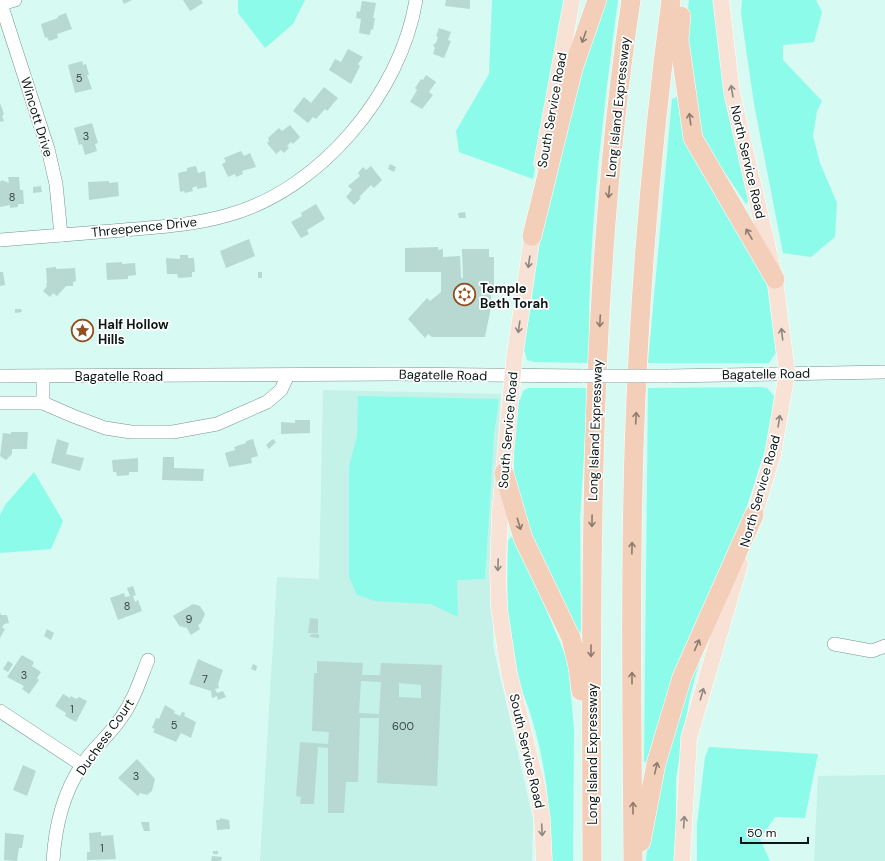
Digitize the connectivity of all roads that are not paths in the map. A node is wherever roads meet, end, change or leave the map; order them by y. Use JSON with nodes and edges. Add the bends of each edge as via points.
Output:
{"nodes":[{"id":1,"x":15,"y":0,"type":"edge"},
{"id":2,"x":416,"y":0,"type":"edge"},
{"id":3,"x":572,"y":0,"type":"edge"},
{"id":4,"x":597,"y":0,"type":"edge"},
{"id":5,"x":631,"y":0,"type":"edge"},
{"id":6,"x":671,"y":0,"type":"edge"},
{"id":7,"x":682,"y":0,"type":"edge"},
{"id":8,"x":721,"y":0,"type":"edge"},
{"id":9,"x":1,"y":2,"type":"edge"},
{"id":10,"x":61,"y":235,"type":"junction"},
{"id":11,"x":532,"y":236,"type":"junction"},
{"id":12,"x":0,"y":240,"type":"edge"},
{"id":13,"x":775,"y":279,"type":"junction"},
{"id":14,"x":885,"y":372,"type":"edge"},
{"id":15,"x":787,"y":373,"type":"junction"},
{"id":16,"x":288,"y":375,"type":"junction"},
{"id":17,"x":0,"y":376,"type":"edge"},
{"id":18,"x":43,"y":376,"type":"junction"},
{"id":19,"x":512,"y":376,"type":"junction"},
{"id":20,"x":0,"y":403,"type":"edge"},
{"id":21,"x":43,"y":403,"type":"junction"},
{"id":22,"x":504,"y":473,"type":"junction"},
{"id":23,"x":754,"y":515,"type":"junction"},
{"id":24,"x":834,"y":644,"type":"dead end"},
{"id":25,"x":885,"y":646,"type":"edge"},
{"id":26,"x":148,"y":660,"type":"dead end"},
{"id":27,"x":0,"y":711,"type":"edge"},
{"id":28,"x":82,"y":765,"type":"junction"},
{"id":29,"x":53,"y":861,"type":"edge"},
{"id":30,"x":544,"y":861,"type":"edge"},
{"id":31,"x":591,"y":861,"type":"edge"},
{"id":32,"x":633,"y":861,"type":"edge"},
{"id":33,"x":638,"y":861,"type":"edge"},
{"id":34,"x":682,"y":861,"type":"edge"}],
"edges":[{"from":1,"to":9,"type":"street"},
{"from":2,"to":10,"type":"street","name":"Threepence Drive","via":[[407,39],[397,62],[364,119],[342,143],[294,183],[259,204],[221,217],[184,225]]},
{"from":3,"to":11,"type":"main road","name":"South Service Road","via":[[546,136]]},
{"from":4,"to":11,"type":"highway","one_way":true,"via":[[573,69]]},
{"from":5,"to":31,"type":"highway","name":"Long Island Expressway","one_way":true,"via":[[609,192],[593,446]]},
{"from":32,"to":6,"type":"highway","one_way":true,"via":[[634,448],[650,195],[661,74]]},
{"from":13,"to":7,"type":"highway","one_way":true,"via":[[693,138],[679,40]]},
{"from":13,"to":8,"type":"main road","name":"North Service Road","one_way":true,"via":[[732,93]]},
{"from":9,"to":10,"type":"street","name":"Wincott Drive","via":[[48,149],[56,184]]},
{"from":10,"to":12,"type":"street","name":"Threepence Drive"},
{"from":11,"to":19,"type":"main road","name":"South Service Road","one_way":true},
{"from":15,"to":13,"type":"main road","name":"North Service Road","one_way":true},
{"from":14,"to":15,"type":"street","name":"Bagatelle Road"},
{"from":15,"to":19,"type":"street","name":"Bagatelle Road","bridge":true},
{"from":23,"to":15,"type":"main road","name":"North Service Road","one_way":true,"via":[[773,454]]},
{"from":16,"to":18,"type":"street","name":"Bagatelle Road"},
{"from":16,"to":19,"type":"street","name":"Bagatelle Road"},
{"from":16,"to":21,"type":"street","via":[[281,390],[267,402],[216,424],[173,432],[131,432],[105,428]]},
{"from":17,"to":18,"type":"street","name":"Bagatelle Road"},
{"from":18,"to":21,"type":"street"},
{"from":19,"to":22,"type":"main road","name":"South Service Road"},
{"from":20,"to":21,"type":"street"},
{"from":22,"to":30,"type":"main road","name":"South Service Road","one_way":true,"via":[[498,570],[499,608],[509,673],[537,786],[542,818]]},
{"from":22,"to":31,"type":"highway","one_way":true,"via":[[523,538],[571,638],[578,667]]},
{"from":33,"to":23,"type":"highway","one_way":true,"via":[[656,764],[682,677]]},
{"from":34,"to":23,"type":"main road","name":"North Service Road","one_way":true,"via":[[689,738]]},
{"from":24,"to":25,"type":"street","via":[[872,652]]},
{"from":26,"to":28,"type":"street","name":"Duchess Court","via":[[135,695],[121,718]]},
{"from":27,"to":28,"type":"street"},
{"from":28,"to":29,"type":"street","name":"Duchess Court","via":[[63,805],[57,825]]}]}
